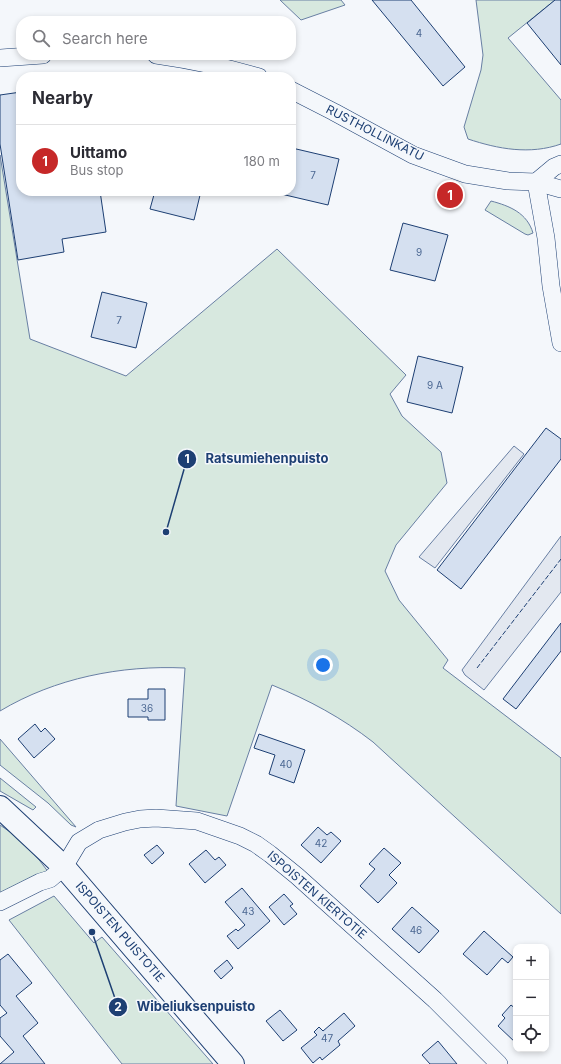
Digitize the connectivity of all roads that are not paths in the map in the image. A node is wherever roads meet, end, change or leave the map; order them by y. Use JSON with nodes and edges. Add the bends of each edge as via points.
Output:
{"nodes":[{"id":1,"x":16,"y":57,"type":"edge"},
{"id":2,"x":0,"y":58,"type":"edge"},
{"id":3,"x":192,"y":60,"type":"edge"},
{"id":4,"x":241,"y":72,"type":"edge"},
{"id":5,"x":296,"y":93,"type":"edge"},
{"id":6,"x":561,"y":164,"type":"edge"},
{"id":7,"x":536,"y":182,"type":"junction"},
{"id":8,"x":561,"y":189,"type":"edge"},
{"id":9,"x":561,"y":343,"type":"edge"},
{"id":10,"x":0,"y":807,"type":"edge"},
{"id":11,"x":64,"y":867,"type":"junction"},
{"id":12,"x":0,"y":902,"type":"edge"},
{"id":13,"x":233,"y":1064,"type":"edge"},
{"id":14,"x":499,"y":1064,"type":"edge"}],
"edges":[{"from":1,"to":2,"type":"street"},
{"from":3,"to":4,"type":"street"},
{"from":5,"to":7,"type":"street","name":"RUSTHOLLINKATU","via":[[413,155],[465,174],[508,181]]},
{"from":6,"to":7,"type":"street"},
{"from":7,"to":8,"type":"street","name":"RUSTHOLLINKATU"},
{"from":7,"to":9,"type":"street"},
{"from":10,"to":11,"type":"main road","name":"ISPOISTEN PUISTOTIE"},
{"from":11,"to":12,"type":"street","name":"ISPOISTEN KIERTOTIE","via":[[50,879]]},
{"from":11,"to":13,"type":"main road","name":"ISPOISTEN PUISTOTIE"},
{"from":11,"to":14,"type":"street","name":"ISPOISTEN KIERTOTIE","via":[[79,842],[99,830],[125,822],[156,818],[197,821],[240,836],[256,844],[297,876],[435,1000]]}]}
